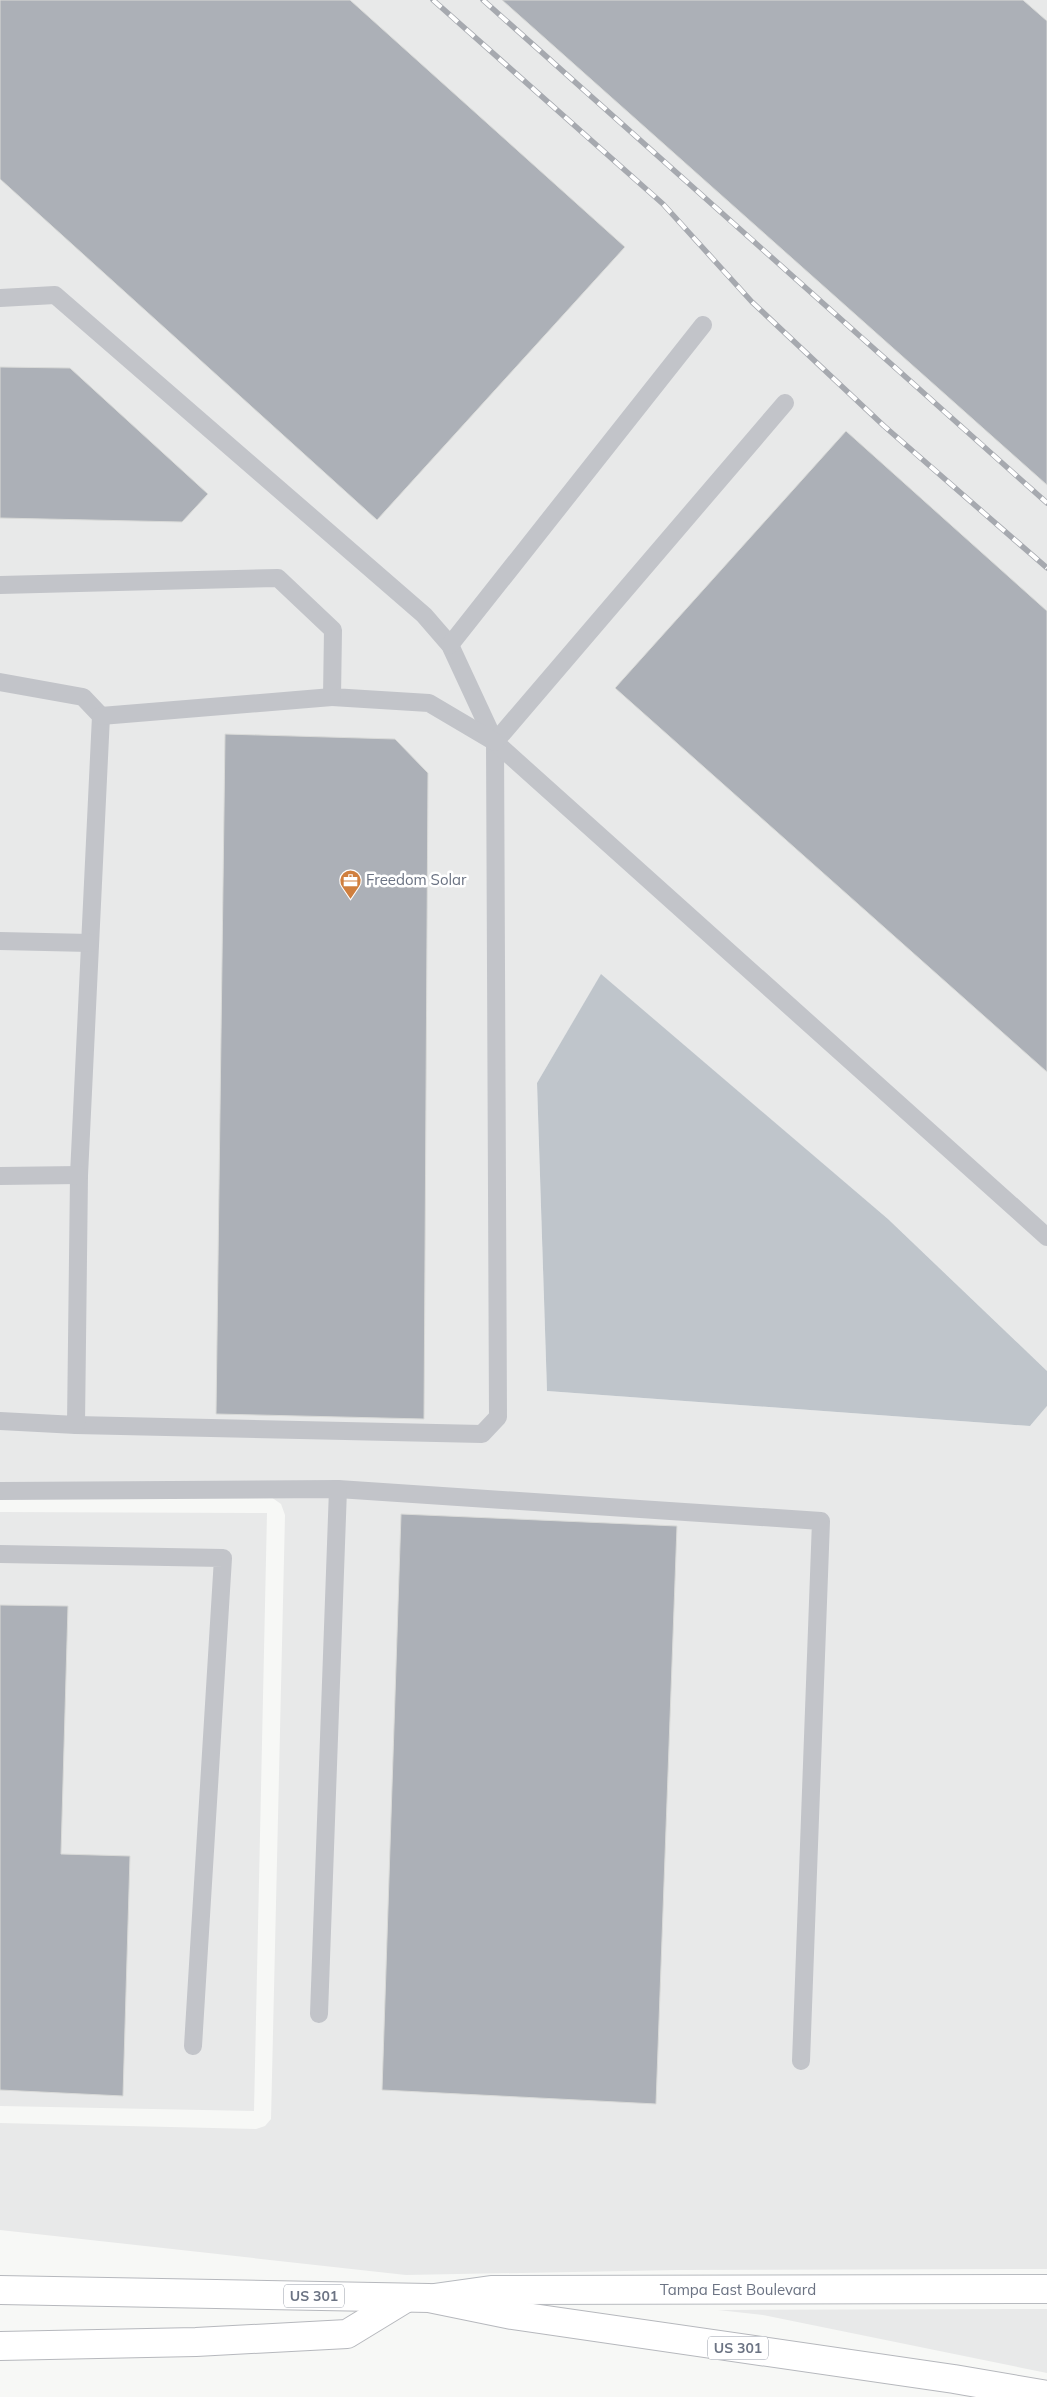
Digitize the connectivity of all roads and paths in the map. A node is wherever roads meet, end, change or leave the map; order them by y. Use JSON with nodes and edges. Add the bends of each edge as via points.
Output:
{"nodes":[{"id":1,"x":0,"y":298,"type":"edge"},
{"id":2,"x":704,"y":325,"type":"dead end"},
{"id":3,"x":785,"y":403,"type":"dead end"},
{"id":4,"x":0,"y":585,"type":"edge"},
{"id":5,"x":450,"y":645,"type":"junction"},
{"id":6,"x":0,"y":682,"type":"edge"},
{"id":7,"x":332,"y":697,"type":"junction"},
{"id":8,"x":101,"y":716,"type":"junction"},
{"id":9,"x":495,"y":742,"type":"junction"},
{"id":10,"x":0,"y":941,"type":"edge"},
{"id":11,"x":90,"y":943,"type":"junction"},
{"id":12,"x":79,"y":1175,"type":"junction"},
{"id":13,"x":0,"y":1176,"type":"edge"},
{"id":14,"x":1047,"y":1237,"type":"edge"},
{"id":15,"x":0,"y":1422,"type":"edge"},
{"id":16,"x":76,"y":1425,"type":"junction"},
{"id":17,"x":338,"y":1489,"type":"junction"},
{"id":18,"x":0,"y":1490,"type":"edge"},
{"id":19,"x":0,"y":1554,"type":"edge"},
{"id":20,"x":319,"y":2014,"type":"dead end"},
{"id":21,"x":193,"y":2046,"type":"dead end"},
{"id":22,"x":801,"y":2061,"type":"dead end"},
{"id":23,"x":1047,"y":2289,"type":"edge"},
{"id":24,"x":0,"y":2290,"type":"edge"},
{"id":25,"x":418,"y":2298,"type":"junction"},
{"id":26,"x":0,"y":2346,"type":"edge"},
{"id":27,"x":1047,"y":2395,"type":"edge"}],
"edges":[{"from":1,"to":5,"type":"lane","via":[[55,295],[424,615]]},
{"from":2,"to":5,"type":"lane"},
{"from":3,"to":9,"type":"lane"},
{"from":4,"to":7,"type":"lane","via":[[278,578],[333,630]]},
{"from":5,"to":9,"type":"lane"},
{"from":6,"to":8,"type":"lane","via":[[83,697]]},
{"from":7,"to":8,"type":"lane"},
{"from":7,"to":9,"type":"lane","via":[[429,703]]},
{"from":8,"to":11,"type":"lane"},
{"from":9,"to":14,"type":"lane"},
{"from":9,"to":16,"type":"lane","via":[[498,1417],[482,1434]]},
{"from":10,"to":11,"type":"lane"},
{"from":11,"to":12,"type":"lane"},
{"from":12,"to":13,"type":"lane"},
{"from":12,"to":16,"type":"lane"},
{"from":15,"to":16,"type":"lane"},
{"from":17,"to":18,"type":"lane"},
{"from":17,"to":20,"type":"lane"},
{"from":17,"to":22,"type":"lane","via":[[821,1521]]},
{"from":19,"to":21,"type":"lane","via":[[223,1558]]},
{"from":23,"to":25,"type":"main road","name":"Tampa East Boulevard","via":[[491,2290]]},
{"from":24,"to":25,"type":"main road","number":"US 301"},
{"from":25,"to":26,"type":"main road","via":[[347,2334],[196,2342]]},
{"from":25,"to":27,"type":"main road","number":"US 301"}]}
